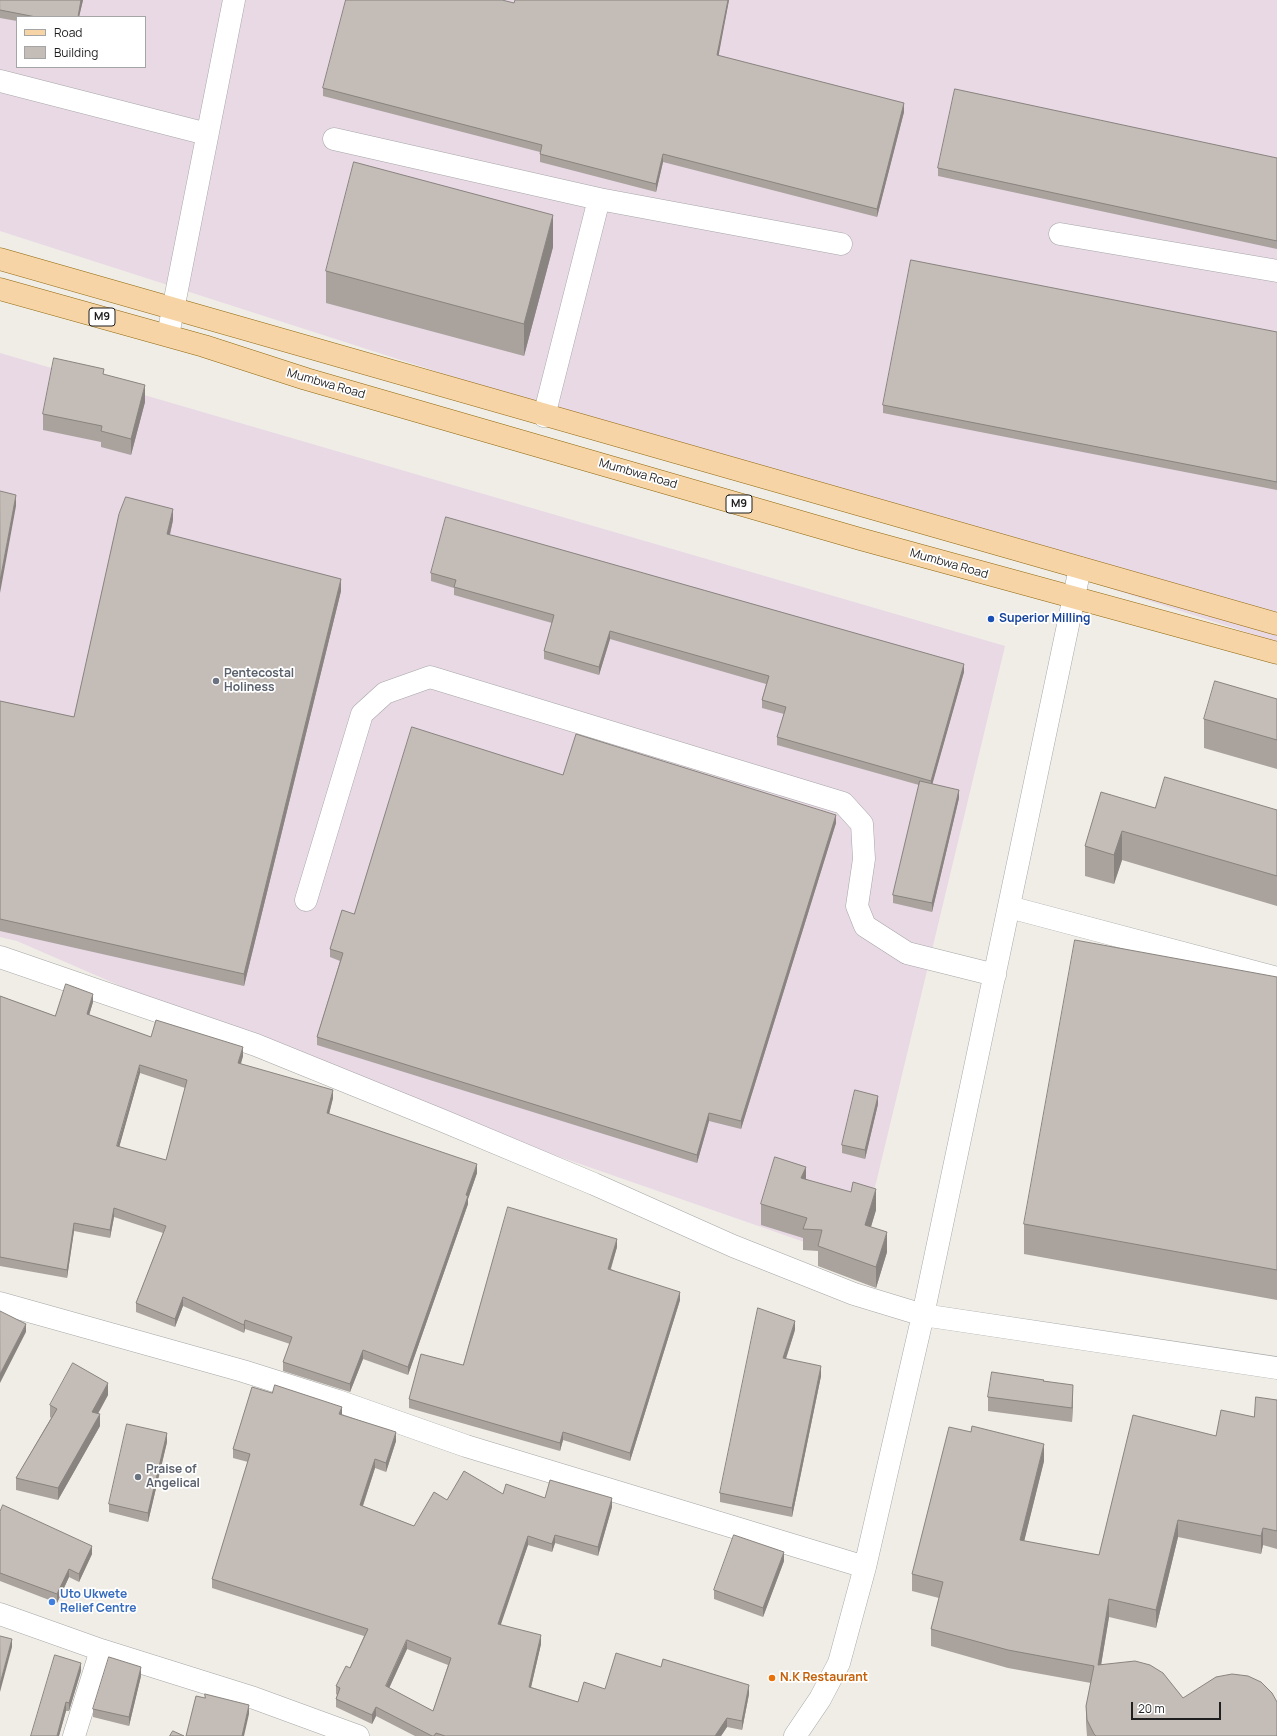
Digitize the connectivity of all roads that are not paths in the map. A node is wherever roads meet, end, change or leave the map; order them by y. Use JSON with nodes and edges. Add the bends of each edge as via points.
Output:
{"nodes":[{"id":1,"x":234,"y":0,"type":"edge"},
{"id":2,"x":0,"y":81,"type":"edge"},
{"id":3,"x":207,"y":134,"type":"junction"},
{"id":4,"x":334,"y":139,"type":"dead end"},
{"id":5,"x":599,"y":199,"type":"junction"},
{"id":6,"x":1060,"y":234,"type":"dead end"},
{"id":7,"x":841,"y":244,"type":"dead end"},
{"id":8,"x":0,"y":259,"type":"edge"},
{"id":9,"x":1277,"y":271,"type":"edge"},
{"id":10,"x":0,"y":289,"type":"edge"},
{"id":11,"x":173,"y":310,"type":"junction"},
{"id":12,"x":168,"y":335,"type":"junction"},
{"id":13,"x":544,"y":416,"type":"junction"},
{"id":14,"x":1080,"y":568,"type":"junction"},
{"id":15,"x":1072,"y":598,"type":"junction"},
{"id":16,"x":1277,"y":624,"type":"edge"},
{"id":17,"x":1277,"y":653,"type":"edge"},
{"id":18,"x":306,"y":900,"type":"dead end"},
{"id":19,"x":1009,"y":907,"type":"junction"},
{"id":20,"x":0,"y":957,"type":"edge"},
{"id":21,"x":995,"y":975,"type":"junction"},
{"id":22,"x":1277,"y":978,"type":"edge"},
{"id":23,"x":0,"y":1303,"type":"edge"},
{"id":24,"x":923,"y":1316,"type":"junction"},
{"id":25,"x":1277,"y":1368,"type":"edge"},
{"id":26,"x":865,"y":1567,"type":"junction"},
{"id":27,"x":0,"y":1614,"type":"edge"},
{"id":28,"x":101,"y":1650,"type":"junction"},
{"id":29,"x":74,"y":1736,"type":"edge"},
{"id":30,"x":358,"y":1736,"type":"edge"},
{"id":31,"x":795,"y":1736,"type":"edge"}],
"edges":[{"from":1,"to":3,"type":"street"},
{"from":2,"to":3,"type":"street"},
{"from":3,"to":11,"type":"street"},
{"from":4,"to":5,"type":"street"},
{"from":5,"to":7,"type":"street"},
{"from":5,"to":13,"type":"street"},
{"from":6,"to":9,"type":"street"},
{"from":8,"to":11,"type":"main road","number":"M9"},
{"from":10,"to":12,"type":"main road","name":"Mumbwa Road","number":"M9"},
{"from":11,"to":12,"type":"street"},
{"from":11,"to":13,"type":"main road","number":"M9"},
{"from":12,"to":15,"type":"main road","name":"Mumbwa Road","number":"M9","via":[[306,379]]},
{"from":13,"to":14,"type":"main road","number":"M9"},
{"from":14,"to":15,"type":"street"},
{"from":14,"to":16,"type":"main road","number":"M9"},
{"from":15,"to":17,"type":"main road","name":"Mumbwa Road","number":"M9"},
{"from":15,"to":19,"type":"street"},
{"from":18,"to":21,"type":"street","via":[[362,714],[385,693],[430,677],[843,803],[862,824],[864,859],[857,906],[865,926],[907,953]]},
{"from":19,"to":21,"type":"street"},
{"from":19,"to":22,"type":"street"},
{"from":20,"to":24,"type":"street","via":[[256,1045],[478,1135],[733,1246],[854,1294]]},
{"from":21,"to":24,"type":"street"},
{"from":23,"to":26,"type":"street","via":[[243,1371],[474,1448]]},
{"from":24,"to":25,"type":"street"},
{"from":24,"to":26,"type":"street"},
{"from":26,"to":31,"type":"street","via":[[839,1663],[820,1699]]},
{"from":27,"to":28,"type":"street"},
{"from":28,"to":29,"type":"street"},
{"from":28,"to":30,"type":"street","via":[[254,1698]]}]}
